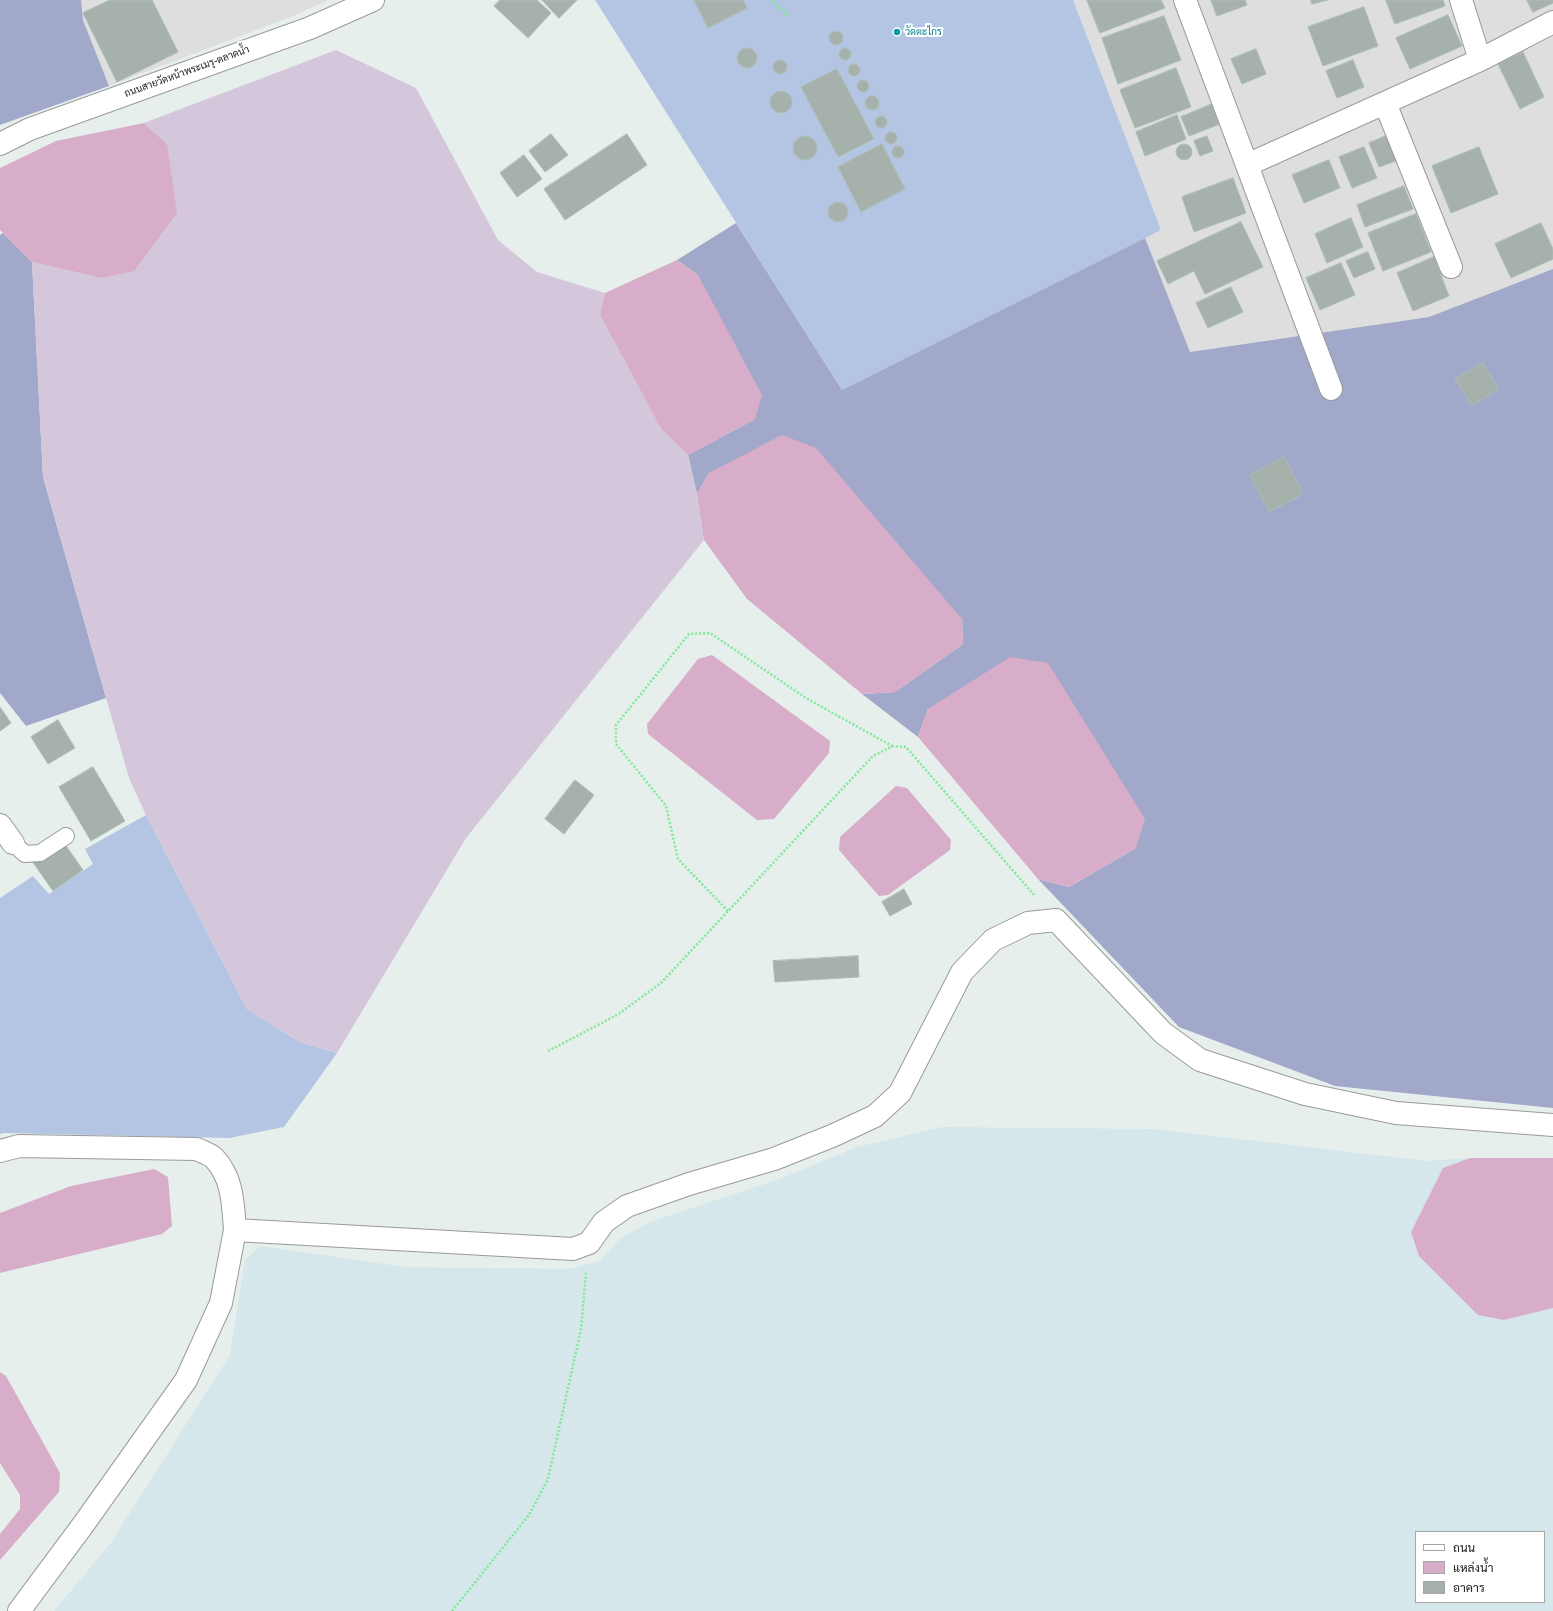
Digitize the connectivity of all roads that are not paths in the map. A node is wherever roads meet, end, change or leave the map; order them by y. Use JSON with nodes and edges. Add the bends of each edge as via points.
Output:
{"nodes":[{"id":1,"x":372,"y":0,"type":"edge"},
{"id":2,"x":1185,"y":0,"type":"edge"},
{"id":3,"x":1461,"y":0,"type":"edge"},
{"id":4,"x":1553,"y":22,"type":"edge"},
{"id":5,"x":1480,"y":60,"type":"junction"},
{"id":6,"x":1385,"y":102,"type":"junction"},
{"id":7,"x":0,"y":144,"type":"edge"},
{"id":8,"x":1247,"y":165,"type":"junction"},
{"id":9,"x":1451,"y":267,"type":"dead end"},
{"id":10,"x":1331,"y":389,"type":"dead end"},
{"id":11,"x":0,"y":825,"type":"edge"},
{"id":12,"x":66,"y":836,"type":"dead end"},
{"id":13,"x":13,"y":843,"type":"joint"},
{"id":14,"x":1553,"y":1125,"type":"edge"},
{"id":15,"x":0,"y":1151,"type":"edge"},
{"id":16,"x":235,"y":1230,"type":"junction"},
{"id":17,"x":19,"y":1611,"type":"edge"}],
"edges":[{"from":1,"to":7,"type":"street","name":"ถนนสายวัดหน้าพระเมรุ-ตลาดน้ำ","via":[[310,28],[30,129]]},
{"from":2,"to":8,"type":"street"},
{"from":3,"to":5,"type":"street"},
{"from":4,"to":5,"type":"street"},
{"from":5,"to":6,"type":"street"},
{"from":6,"to":8,"type":"street"},
{"from":6,"to":9,"type":"street"},
{"from":8,"to":10,"type":"street"},
{"from":11,"to":13,"type":"street"},
{"from":12,"to":13,"type":"lane","via":[[40,853],[25,854]]},
{"from":14,"to":16,"type":"street","via":[[1396,1113],[1305,1094],[1200,1060],[1163,1034],[1056,920],[1028,923],[992,940],[962,972],[900,1093],[875,1116],[774,1159],[689,1184],[627,1206],[604,1222],[589,1243],[573,1249]]},
{"from":15,"to":16,"type":"street","via":[[19,1146],[197,1149],[213,1157],[224,1173],[231,1191]]},
{"from":16,"to":17,"type":"street","via":[[220,1303],[186,1380],[83,1526]]}]}
